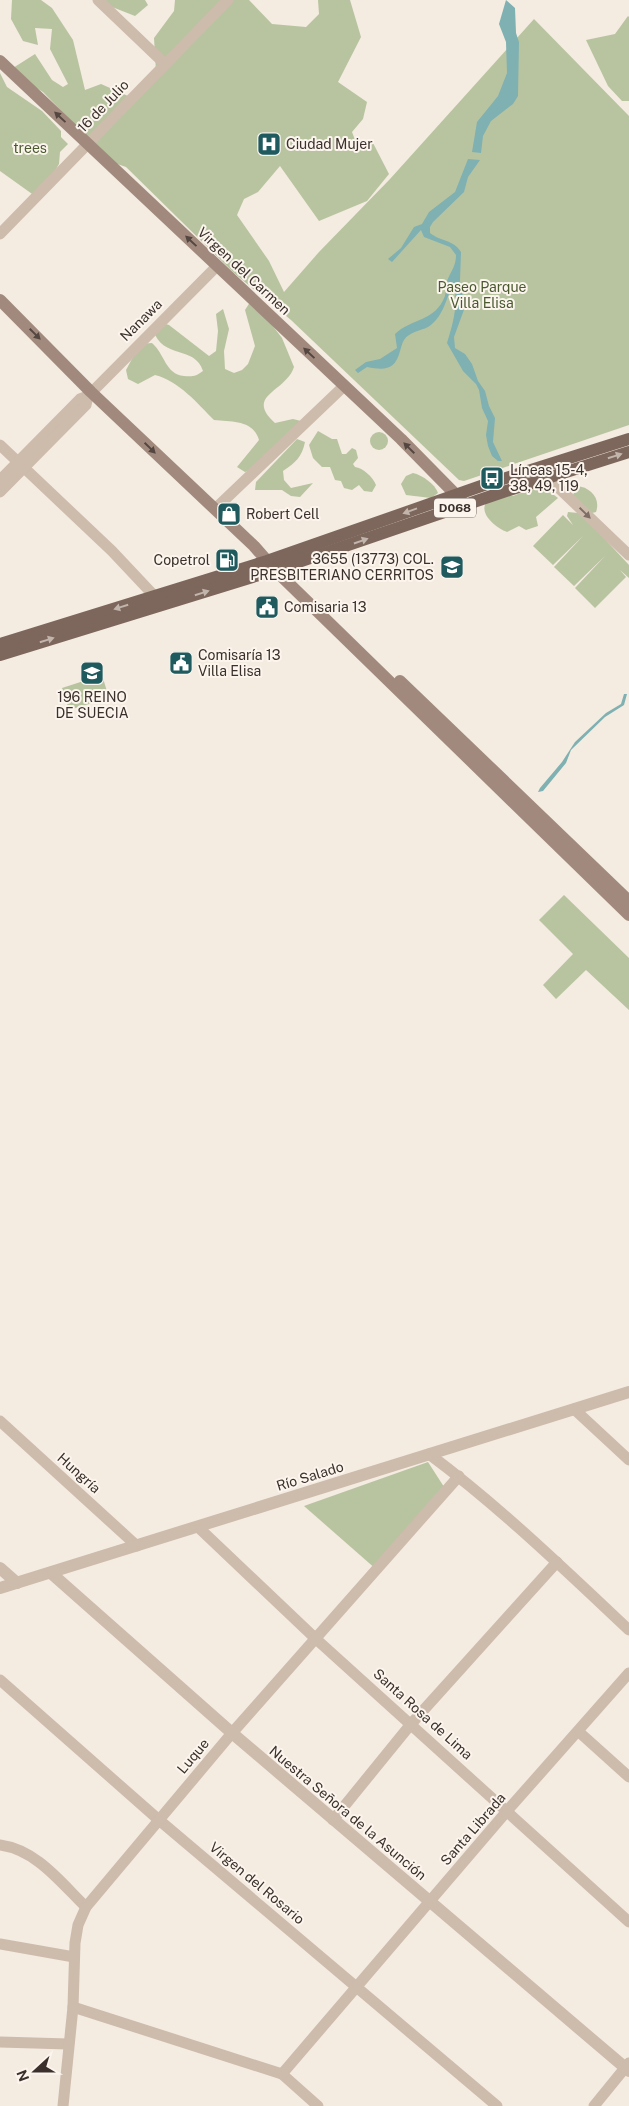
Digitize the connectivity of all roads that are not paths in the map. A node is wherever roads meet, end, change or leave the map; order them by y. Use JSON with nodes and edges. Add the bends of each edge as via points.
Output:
{"nodes":[{"id":1,"x":98,"y":0,"type":"edge"},
{"id":2,"x":228,"y":0,"type":"edge"},
{"id":3,"x":0,"y":61,"type":"edge"},
{"id":4,"x":164,"y":64,"type":"junction"},
{"id":5,"x":88,"y":144,"type":"junction"},
{"id":6,"x":0,"y":234,"type":"edge"},
{"id":7,"x":216,"y":266,"type":"junction"},
{"id":8,"x":0,"y":300,"type":"edge"},
{"id":9,"x":344,"y":386,"type":"junction"},
{"id":10,"x":89,"y":394,"type":"junction"},
{"id":11,"x":629,"y":439,"type":"edge"},
{"id":12,"x":0,"y":444,"type":"edge"},
{"id":13,"x":629,"y":452,"type":"edge"},
{"id":14,"x":22,"y":466,"type":"junction"},
{"id":15,"x":537,"y":468,"type":"junction"},
{"id":16,"x":548,"y":478,"type":"junction"},
{"id":17,"x":0,"y":480,"type":"edge"},
{"id":18,"x":0,"y":492,"type":"edge"},
{"id":19,"x":456,"y":494,"type":"junction"},
{"id":20,"x":465,"y":504,"type":"junction"},
{"id":21,"x":215,"y":509,"type":"junction"},
{"id":22,"x":629,"y":555,"type":"edge"},
{"id":23,"x":274,"y":565,"type":"junction"},
{"id":24,"x":159,"y":601,"type":"junction"},
{"id":25,"x":0,"y":644,"type":"edge"},
{"id":26,"x":0,"y":655,"type":"edge"},
{"id":27,"x":628,"y":908,"type":"edge"},
{"id":28,"x":629,"y":1392,"type":"edge"},
{"id":29,"x":574,"y":1409,"type":"junction"},
{"id":30,"x":0,"y":1421,"type":"edge"},
{"id":31,"x":429,"y":1454,"type":"junction"},
{"id":32,"x":629,"y":1460,"type":"edge"},
{"id":33,"x":458,"y":1476,"type":"junction"},
{"id":34,"x":198,"y":1527,"type":"junction"},
{"id":35,"x":137,"y":1546,"type":"junction"},
{"id":36,"x":557,"y":1562,"type":"junction"},
{"id":37,"x":0,"y":1568,"type":"edge"},
{"id":38,"x":51,"y":1573,"type":"junction"},
{"id":39,"x":17,"y":1583,"type":"junction"},
{"id":40,"x":0,"y":1588,"type":"edge"},
{"id":41,"x":629,"y":1630,"type":"edge"},
{"id":42,"x":316,"y":1639,"type":"junction"},
{"id":43,"x":629,"y":1673,"type":"edge"},
{"id":44,"x":0,"y":1680,"type":"edge"},
{"id":45,"x":411,"y":1724,"type":"junction"},
{"id":46,"x":579,"y":1732,"type":"junction"},
{"id":47,"x":232,"y":1733,"type":"junction"},
{"id":48,"x":629,"y":1777,"type":"edge"},
{"id":49,"x":507,"y":1811,"type":"junction"},
{"id":50,"x":160,"y":1820,"type":"junction"},
{"id":51,"x":333,"y":1820,"type":"junction"},
{"id":52,"x":0,"y":1845,"type":"edge"},
{"id":53,"x":430,"y":1902,"type":"junction"},
{"id":54,"x":86,"y":1907,"type":"junction"},
{"id":55,"x":629,"y":1922,"type":"edge"},
{"id":56,"x":0,"y":1944,"type":"edge"},
{"id":57,"x":74,"y":1957,"type":"junction"},
{"id":58,"x":357,"y":1986,"type":"junction"},
{"id":59,"x":73,"y":2007,"type":"junction"},
{"id":60,"x":0,"y":2042,"type":"edge"},
{"id":61,"x":68,"y":2044,"type":"junction"},
{"id":62,"x":628,"y":2067,"type":"edge"},
{"id":63,"x":282,"y":2074,"type":"junction"},
{"id":64,"x":63,"y":2106,"type":"edge"},
{"id":65,"x":318,"y":2106,"type":"edge"},
{"id":66,"x":497,"y":2106,"type":"edge"},
{"id":67,"x":594,"y":2106,"type":"edge"}],
"edges":[{"from":1,"to":4,"type":"street"},
{"from":2,"to":4,"type":"street","name":"16 de Julio"},
{"from":5,"to":3,"type":"main road","name":"Virgen del Carmen","one_way":true},
{"from":4,"to":5,"type":"street","name":"16 de Julio"},
{"from":5,"to":6,"type":"street","name":"16 de Julio"},
{"from":7,"to":5,"type":"main road","name":"Virgen del Carmen","one_way":true},
{"from":9,"to":7,"type":"main road","name":"Virgen del Carmen","one_way":true},
{"from":7,"to":10,"type":"street","name":"Nanawa"},
{"from":8,"to":10,"type":"main road","one_way":true},
{"from":19,"to":9,"type":"main road","name":"Virgen del Carmen","one_way":true},
{"from":9,"to":21,"type":"street"},
{"from":10,"to":14,"type":"street","name":"Nanawa","via":[[86,405]]},
{"from":10,"to":21,"type":"main road","one_way":true},
{"from":11,"to":15,"type":"main road","number":"D068"},
{"from":12,"to":14,"type":"street"},
{"from":16,"to":13,"type":"main road","number":"D068","one_way":true},
{"from":14,"to":17,"type":"street","name":"Nanawa"},
{"from":14,"to":18,"type":"street","name":"Nanawa"},
{"from":14,"to":24,"type":"street","via":[[112,551]]},
{"from":15,"to":16,"type":"street"},
{"from":15,"to":19,"type":"main road","number":"D068"},
{"from":16,"to":20,"type":"main road","number":"D068"},
{"from":16,"to":22,"type":"street","one_way":true},
{"from":19,"to":20,"type":"main road","name":"Virgen del Carmen"},
{"from":19,"to":23,"type":"main road","number":"D068","one_way":true},
{"from":23,"to":20,"type":"main road","number":"D068","one_way":true},
{"from":21,"to":23,"type":"main road"},
{"from":23,"to":24,"type":"main road","number":"D068"},
{"from":23,"to":27,"type":"main road"},
{"from":24,"to":25,"type":"main road","number":"D068","one_way":true},
{"from":26,"to":24,"type":"main road","number":"D068","one_way":true},
{"from":28,"to":29,"type":"street","name":"Río Salado"},
{"from":29,"to":31,"type":"street","name":"Río Salado"},
{"from":29,"to":32,"type":"street"},
{"from":30,"to":35,"type":"street","name":"Hungría"},
{"from":31,"to":33,"type":"street"},
{"from":31,"to":34,"type":"street","name":"Río Salado"},
{"from":33,"to":36,"type":"street"},
{"from":33,"to":42,"type":"street","name":"Luque"},
{"from":34,"to":35,"type":"street","name":"Río Salado"},
{"from":34,"to":42,"type":"street","name":"Santa Rosa de Lima"},
{"from":35,"to":38,"type":"street","name":"Río Salado"},
{"from":36,"to":41,"type":"street"},
{"from":36,"to":45,"type":"street"},
{"from":37,"to":39,"type":"street"},
{"from":38,"to":39,"type":"street","name":"Río Salado"},
{"from":38,"to":47,"type":"street","name":"Nuestra Señora de la Asunción"},
{"from":39,"to":40,"type":"street","name":"Río Salado"},
{"from":42,"to":45,"type":"street","name":"Santa Rosa de Lima"},
{"from":42,"to":47,"type":"street","name":"Luque"},
{"from":43,"to":46,"type":"street","name":"Santa Librada"},
{"from":44,"to":50,"type":"street","name":"Virgen del Rosario"},
{"from":45,"to":49,"type":"street","name":"Santa Rosa de Lima"},
{"from":45,"to":51,"type":"street"},
{"from":46,"to":48,"type":"street"},
{"from":46,"to":49,"type":"street","name":"Santa Librada"},
{"from":47,"to":50,"type":"street","name":"Luque"},
{"from":47,"to":51,"type":"street","name":"Nuestra Señora de la Asunción"},
{"from":49,"to":53,"type":"street","name":"Santa Librada"},
{"from":49,"to":55,"type":"street","name":"Santa Rosa de Lima"},
{"from":50,"to":54,"type":"street","name":"Luque"},
{"from":50,"to":58,"type":"street","name":"Virgen del Rosario"},
{"from":51,"to":53,"type":"street","name":"Nuestra Señora de la Asunción"},
{"from":52,"to":54,"type":"street","via":[[38,1861]]},
{"from":53,"to":58,"type":"street","name":"Santa Librada"},
{"from":53,"to":62,"type":"street","name":"Nuestra Señora de la Asunción"},
{"from":54,"to":57,"type":"street","name":"Luque","via":[[78,1926]]},
{"from":56,"to":57,"type":"street"},
{"from":57,"to":59,"type":"street","name":"Luque"},
{"from":58,"to":63,"type":"street","name":"Santa Librada"},
{"from":58,"to":66,"type":"street","name":"Virgen del Rosario"},
{"from":59,"to":61,"type":"street","name":"Luque"},
{"from":59,"to":63,"type":"street"},
{"from":60,"to":61,"type":"street"},
{"from":61,"to":64,"type":"street","name":"Luque"},
{"from":62,"to":67,"type":"street"},
{"from":63,"to":65,"type":"street"}]}
